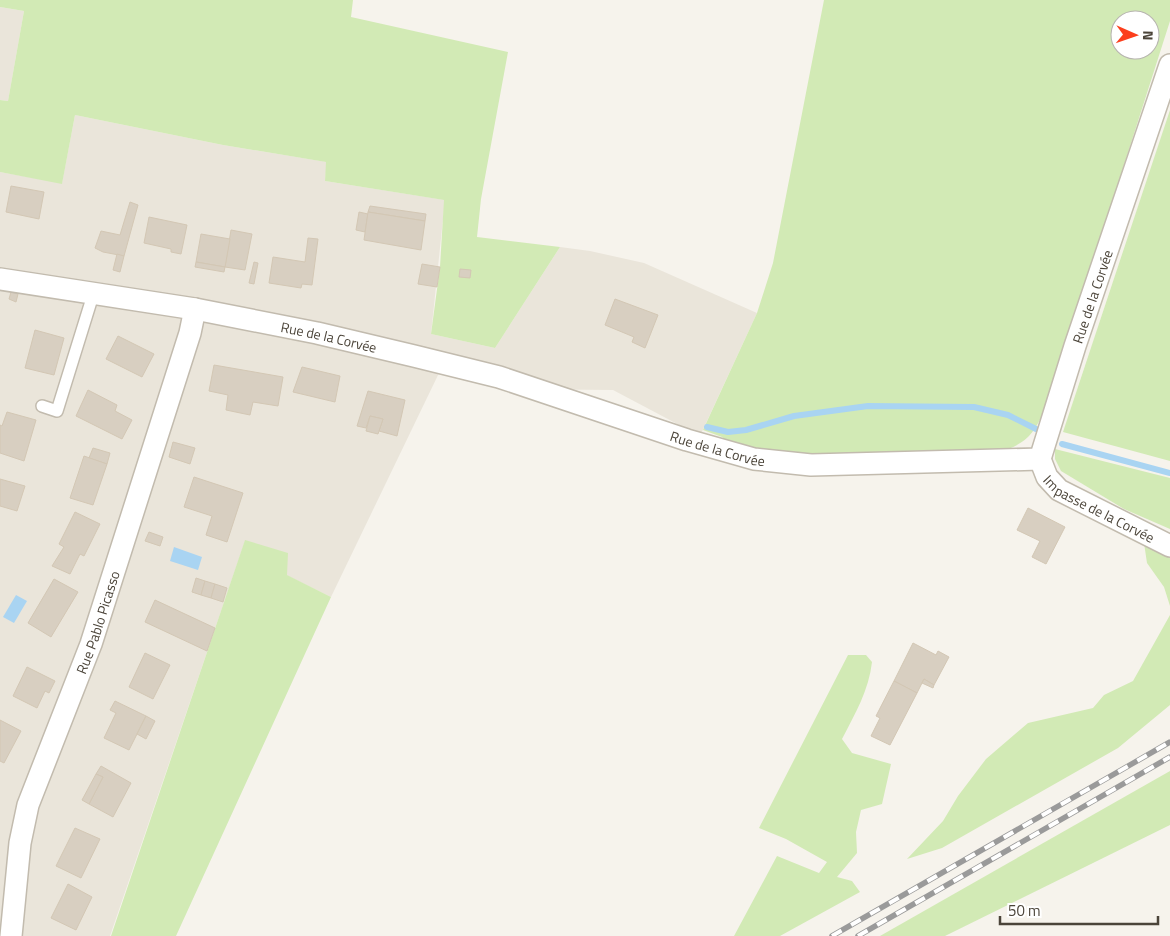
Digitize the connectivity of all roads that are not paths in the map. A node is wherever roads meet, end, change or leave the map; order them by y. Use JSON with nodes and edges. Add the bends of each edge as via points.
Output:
{"nodes":[{"id":1,"x":1170,"y":65,"type":"edge"},
{"id":2,"x":0,"y":279,"type":"edge"},
{"id":3,"x":93,"y":295,"type":"junction"},
{"id":4,"x":194,"y":309,"type":"junction"},
{"id":5,"x":42,"y":406,"type":"dead end"},
{"id":6,"x":1040,"y":459,"type":"junction"},
{"id":7,"x":1170,"y":546,"type":"edge"},
{"id":8,"x":11,"y":936,"type":"edge"}],
"edges":[{"from":1,"to":6,"type":"street","name":"Rue de la Corvée"},
{"from":2,"to":3,"type":"street","name":"Rue de la Corvée"},
{"from":3,"to":4,"type":"street","name":"Rue de la Corvée"},
{"from":3,"to":5,"type":"lane","via":[[56,411]]},
{"from":4,"to":6,"type":"street","name":"Rue de la Corvée","via":[[317,333],[500,377],[687,440],[754,459],[811,465]]},
{"from":4,"to":8,"type":"street","name":"Rue Pablo Picasso","via":[[190,333],[91,644],[28,805],[20,843]]},
{"from":6,"to":7,"type":"street","name":"Impasse de la Corvée","via":[[1047,477],[1059,490]]}]}
